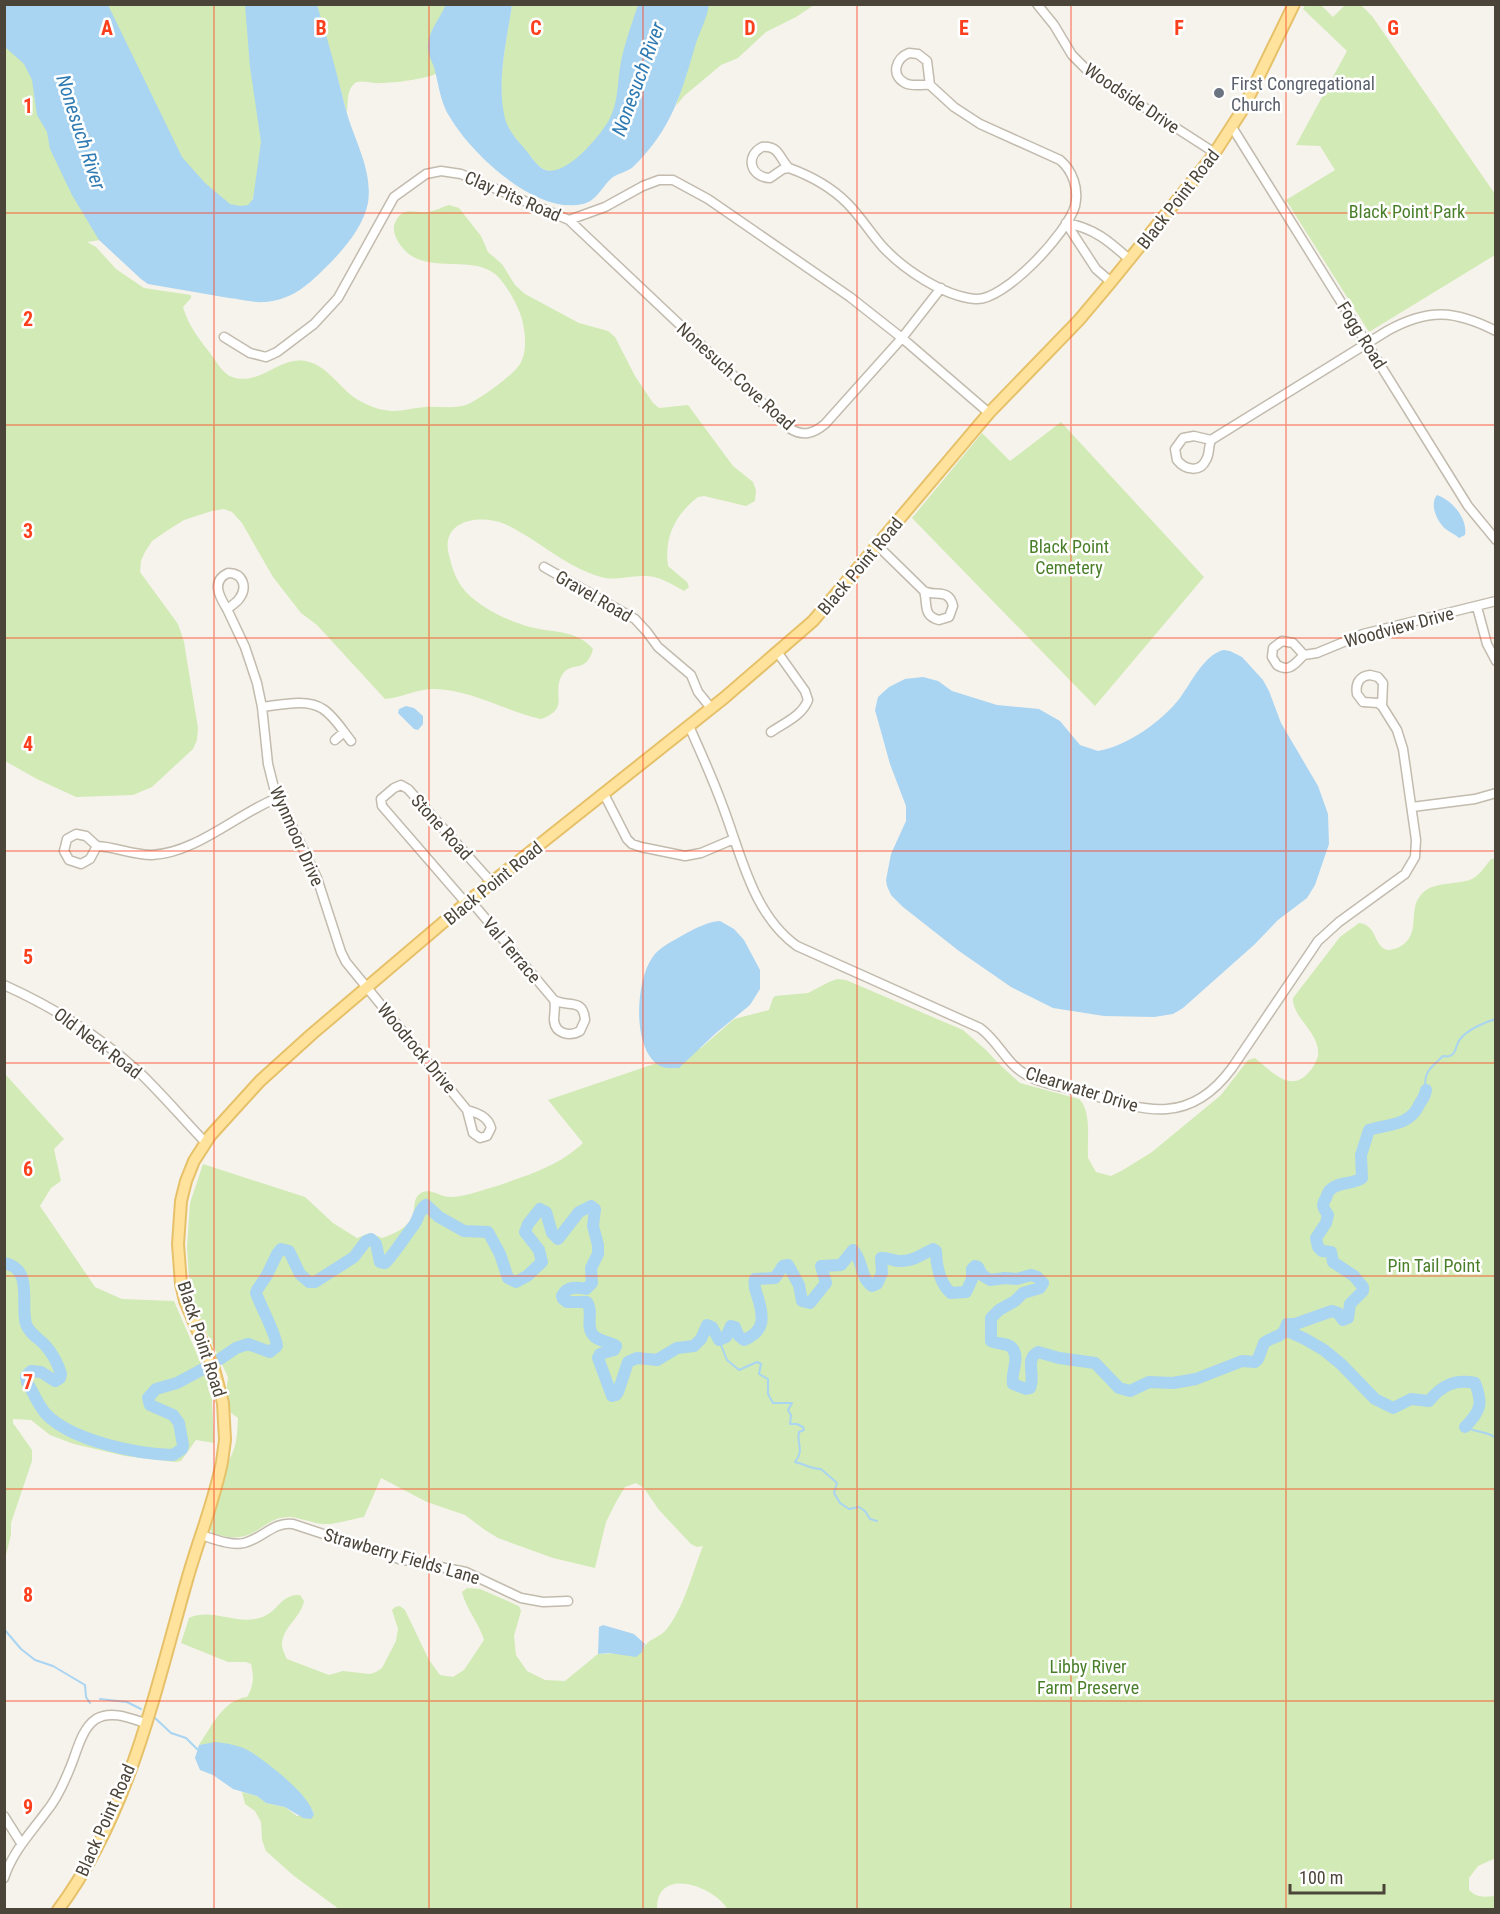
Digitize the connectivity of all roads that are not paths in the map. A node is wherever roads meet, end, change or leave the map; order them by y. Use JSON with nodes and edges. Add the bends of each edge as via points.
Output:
{"nodes":[{"id":1,"x":1037,"y":4,"type":"edge"},
{"id":2,"x":1294,"y":4,"type":"edge"},
{"id":3,"x":930,"y":85,"type":"junction"},
{"id":4,"x":1232,"y":127,"type":"junction"},
{"id":5,"x":1215,"y":153,"type":"junction"},
{"id":6,"x":789,"y":168,"type":"junction"},
{"id":7,"x":569,"y":220,"type":"junction"},
{"id":8,"x":1066,"y":223,"type":"junction"},
{"id":9,"x":1130,"y":260,"type":"junction"},
{"id":10,"x":1111,"y":282,"type":"junction"},
{"id":11,"x":941,"y":288,"type":"junction"},
{"id":12,"x":1496,"y":331,"type":"edge"},
{"id":13,"x":224,"y":337,"type":"dead end"},
{"id":14,"x":902,"y":338,"type":"junction"},
{"id":15,"x":1367,"y":344,"type":"junction"},
{"id":16,"x":990,"y":413,"type":"junction"},
{"id":17,"x":1211,"y":441,"type":"junction"},
{"id":18,"x":1496,"y":540,"type":"edge"},
{"id":19,"x":878,"y":546,"type":"junction"},
{"id":20,"x":544,"y":567,"type":"dead end"},
{"id":21,"x":924,"y":591,"type":"dead end"},
{"id":22,"x":1496,"y":602,"type":"edge"},
{"id":23,"x":1477,"y":607,"type":"junction"},
{"id":24,"x":227,"y":609,"type":"dead end"},
{"id":25,"x":778,"y":653,"type":"junction"},
{"id":26,"x":1304,"y":655,"type":"dead end"},
{"id":27,"x":1496,"y":661,"type":"edge"},
{"id":28,"x":1382,"y":706,"type":"dead end"},
{"id":29,"x":262,"y":707,"type":"junction"},
{"id":30,"x":711,"y":708,"type":"junction"},
{"id":31,"x":689,"y":726,"type":"junction"},
{"id":32,"x":344,"y":732,"type":"junction"},
{"id":33,"x":771,"y":732,"type":"dead end"},
{"id":34,"x":335,"y":740,"type":"dead end"},
{"id":35,"x":351,"y":741,"type":"dead end"},
{"id":36,"x":1496,"y":793,"type":"edge"},
{"id":37,"x":604,"y":794,"type":"junction"},
{"id":38,"x":277,"y":798,"type":"junction"},
{"id":39,"x":1412,"y":807,"type":"junction"},
{"id":40,"x":734,"y":839,"type":"junction"},
{"id":41,"x":97,"y":846,"type":"dead end"},
{"id":42,"x":492,"y":883,"type":"junction"},
{"id":43,"x":468,"y":902,"type":"junction"},
{"id":44,"x":4,"y":985,"type":"edge"},
{"id":45,"x":367,"y":987,"type":"junction"},
{"id":46,"x":554,"y":1000,"type":"junction"},
{"id":47,"x":467,"y":1110,"type":"dead end"},
{"id":48,"x":206,"y":1142,"type":"junction"},
{"id":49,"x":201,"y":1535,"type":"junction"},
{"id":50,"x":568,"y":1601,"type":"dead end"},
{"id":51,"x":145,"y":1723,"type":"junction"},
{"id":52,"x":4,"y":1816,"type":"edge"},
{"id":53,"x":21,"y":1843,"type":"junction"},
{"id":54,"x":4,"y":1878,"type":"edge"},
{"id":55,"x":58,"y":1910,"type":"edge"}],
"edges":[{"from":1,"to":5,"type":"street","name":"Woodside Drive","via":[[1072,55],[1089,71]]},
{"from":2,"to":4,"type":"main road","name":"Black Point Road"},
{"from":3,"to":3,"type":"street","via":[[928,64],[923,57],[912,52],[900,58],[896,70],[901,80]]},
{"from":3,"to":8,"type":"street","via":[[980,124],[1064,164],[1076,193]]},
{"from":4,"to":5,"type":"main road","name":"Black Point Road"},
{"from":4,"to":15,"type":"street","name":"Fogg Road"},
{"from":5,"to":9,"type":"main road","name":"Black Point Road"},
{"from":6,"to":6,"type":"street","via":[[771,147],[759,148],[752,158],[754,170],[764,177],[773,177]]},
{"from":6,"to":11,"type":"street","via":[[811,177],[848,203],[896,260]]},
{"from":7,"to":13,"type":"street","name":"Clay Pits Road","via":[[461,174],[426,174],[391,202],[343,291],[314,324],[266,357],[250,353]]},
{"from":7,"to":14,"type":"street","name":"Clay Pits Road","via":[[651,183],[673,180],[770,241]]},
{"from":7,"to":14,"type":"street","name":"Nonesuch Cove Road","via":[[789,428],[800,434],[814,433],[825,424]]},
{"from":8,"to":9,"type":"street","via":[[1102,236]]},
{"from":8,"to":10,"type":"street","via":[[1096,269]]},
{"from":8,"to":11,"type":"street","via":[[1035,261],[993,296],[976,299]]},
{"from":9,"to":10,"type":"main road","name":"Black Point Road"},
{"from":10,"to":16,"type":"main road","name":"Black Point Road"},
{"from":11,"to":14,"type":"street"},
{"from":12,"to":15,"type":"street","via":[[1464,316],[1438,313],[1402,322]]},
{"from":14,"to":16,"type":"street","name":"Clay Pits Road"},
{"from":15,"to":17,"type":"street"},
{"from":15,"to":18,"type":"street","name":"Fogg Road","via":[[1468,506]]},
{"from":16,"to":19,"type":"main road","name":"Black Point Road"},
{"from":17,"to":17,"type":"street","via":[[1194,436],[1183,438],[1175,449],[1177,460],[1189,469],[1200,467]]},
{"from":19,"to":21,"type":"street"},
{"from":19,"to":25,"type":"main road","name":"Black Point Road","via":[[813,621]]},
{"from":20,"to":30,"type":"street","name":"Gravel Road","via":[[644,628],[658,647],[691,675]]},
{"from":22,"to":23,"type":"street","name":"Woodview Drive"},
{"from":23,"to":26,"type":"street","name":"Woodview Drive","via":[[1363,634]]},
{"from":23,"to":27,"type":"street"},
{"from":24,"to":29,"type":"street","name":"Wynmoor Drive","via":[[249,658]]},
{"from":25,"to":30,"type":"main road","name":"Black Point Road"},
{"from":25,"to":33,"type":"street","via":[[808,700],[804,708]]},
{"from":28,"to":39,"type":"street","name":"Clearwater Drive","via":[[1401,742]]},
{"from":29,"to":32,"type":"street","via":[[318,706]]},
{"from":29,"to":38,"type":"street","name":"Wynmoor Drive","via":[[268,764]]},
{"from":30,"to":31,"type":"main road","name":"Black Point Road"},
{"from":31,"to":37,"type":"main road","name":"Black Point Road"},
{"from":31,"to":40,"type":"street","name":"Clearwater Drive"},
{"from":32,"to":34,"type":"street"},
{"from":32,"to":35,"type":"street"},
{"from":36,"to":39,"type":"street"},
{"from":37,"to":40,"type":"street","via":[[627,839],[641,847],[691,856]]},
{"from":37,"to":42,"type":"main road","name":"Black Point Road"},
{"from":38,"to":41,"type":"street","via":[[188,845],[162,854],[137,855]]},
{"from":38,"to":45,"type":"street","name":"Wynmoor Drive","via":[[317,878],[341,952]]},
{"from":39,"to":40,"type":"street","name":"Clearwater Drive","via":[[1416,852],[1409,869],[1318,941],[1218,1085],[1194,1102],[1164,1110],[1130,1106],[1029,1076],[1011,1063],[980,1028],[797,946],[778,931],[765,913]]},
{"from":42,"to":43,"type":"main road","name":"Black Point Road"},
{"from":42,"to":43,"type":"street","name":"Stone Road","via":[[408,789],[401,785],[393,788],[381,799],[382,806]]},
{"from":43,"to":45,"type":"main road","name":"Black Point Road"},
{"from":43,"to":46,"type":"street","name":"Val Terrace"},
{"from":44,"to":48,"type":"street","name":"Old Neck Road","via":[[53,1009],[119,1055]]},
{"from":45,"to":47,"type":"street","name":"Woodrock Drive"},
{"from":45,"to":48,"type":"main road","name":"Black Point Road","via":[[271,1071]]},
{"from":46,"to":46,"type":"street","name":"Val Terrace","via":[[557,1028],[566,1034],[580,1030],[585,1020],[582,1010],[575,1004]]},
{"from":48,"to":49,"type":"main road","name":"Black Point Road","via":[[186,1181],[178,1244],[185,1301],[214,1369],[224,1413],[222,1462]]},
{"from":49,"to":50,"type":"street","name":"Strawberry Fields Lane","via":[[243,1543],[278,1526],[293,1524],[399,1559],[466,1572],[521,1598]]},
{"from":49,"to":51,"type":"main road","name":"Black Point Road"},
{"from":51,"to":53,"type":"street","via":[[110,1715],[92,1723],[52,1804]]},
{"from":51,"to":55,"type":"main road","name":"Black Point Road","via":[[114,1809],[90,1859]]},
{"from":52,"to":53,"type":"street"},
{"from":53,"to":54,"type":"street"}]}
